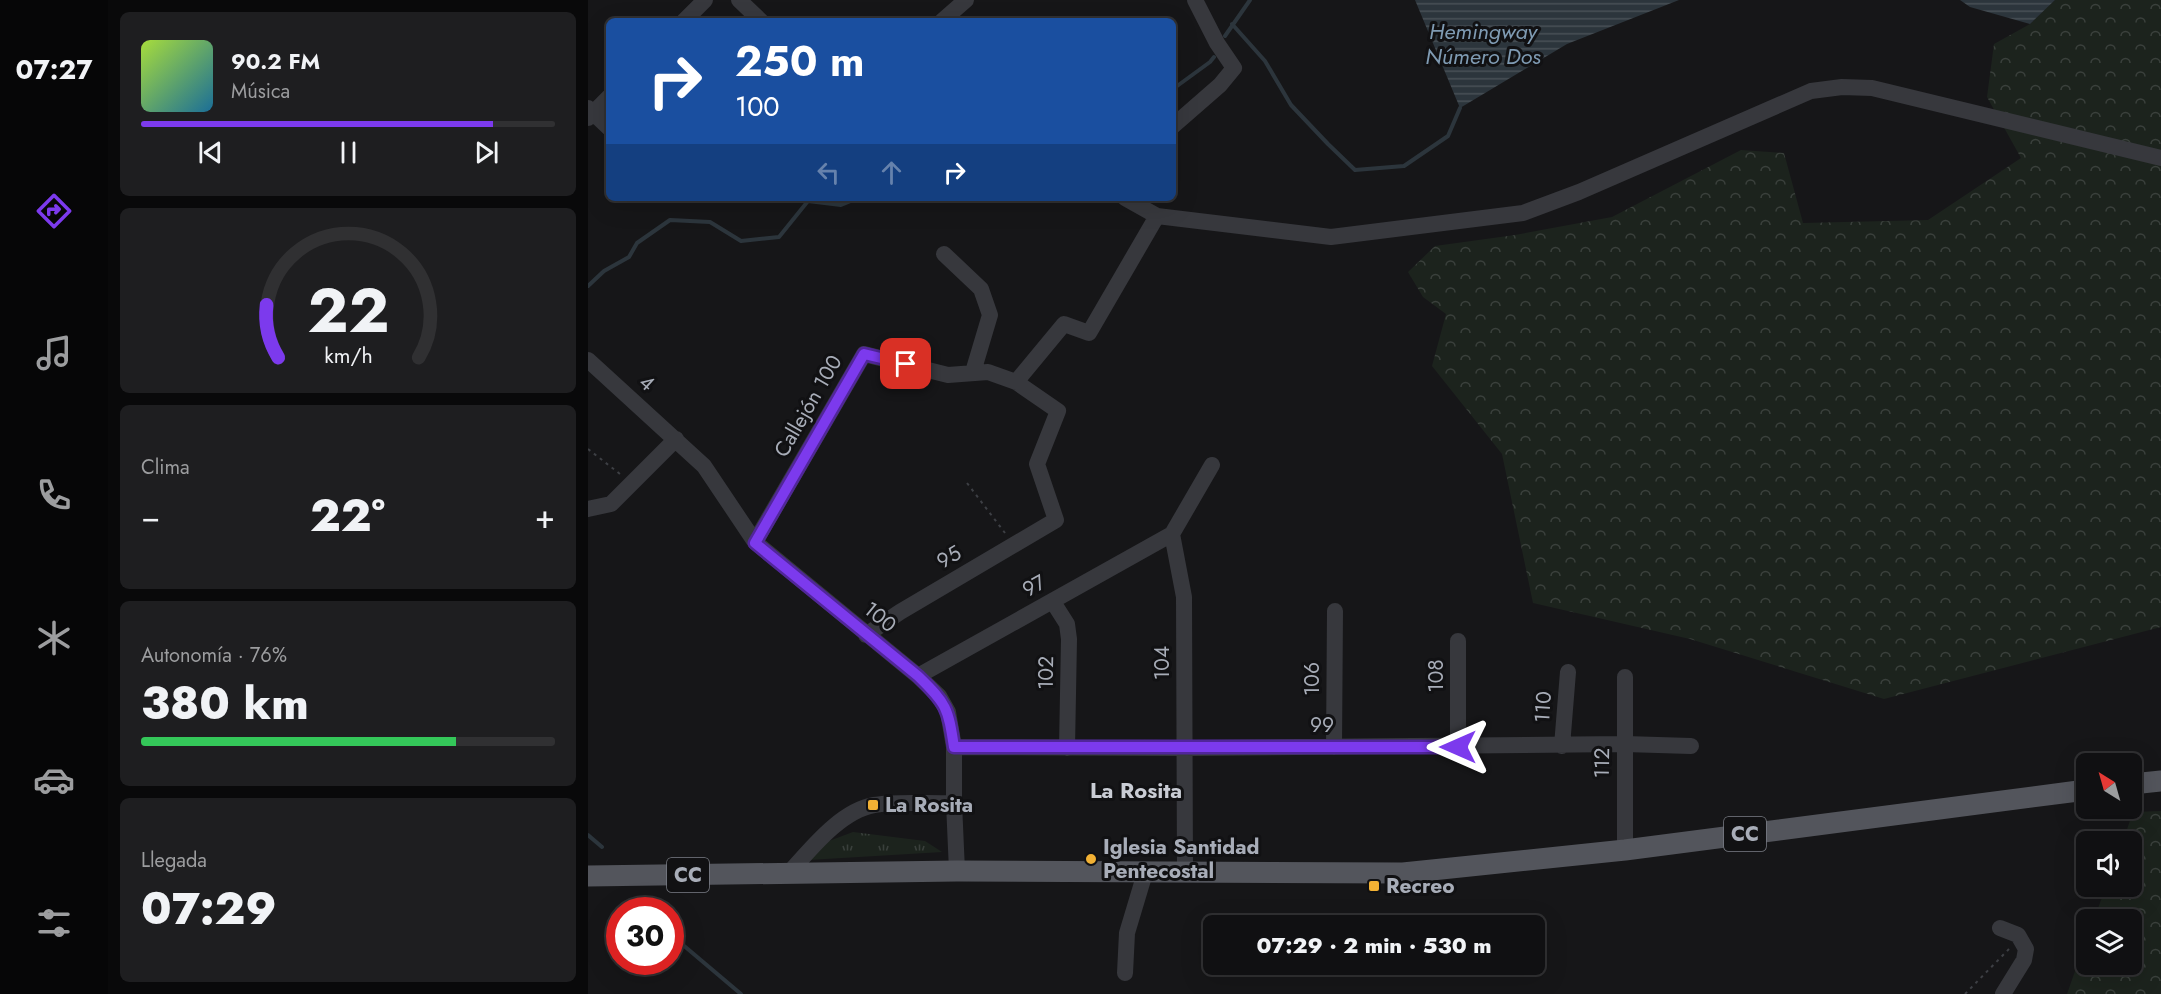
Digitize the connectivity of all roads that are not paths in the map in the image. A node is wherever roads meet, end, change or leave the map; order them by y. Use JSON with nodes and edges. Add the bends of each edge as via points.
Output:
{"nodes":[{"id":1,"x":705,"y":0,"type":"edge"},
{"id":2,"x":739,"y":0,"type":"edge"},
{"id":3,"x":966,"y":0,"type":"edge"},
{"id":4,"x":1194,"y":0,"type":"edge"},
{"id":5,"x":687,"y":18,"type":"edge"},
{"id":6,"x":758,"y":18,"type":"edge"},
{"id":7,"x":945,"y":18,"type":"edge"},
{"id":8,"x":606,"y":100,"type":"edge"},
{"id":9,"x":590,"y":113,"type":"edge"},
{"id":10,"x":1176,"y":123,"type":"edge"},
{"id":11,"x":606,"y":126,"type":"edge"},
{"id":12,"x":2161,"y":158,"type":"edge"},
{"id":13,"x":1130,"y":201,"type":"edge"},
{"id":14,"x":1157,"y":216,"type":"junction"},
{"id":15,"x":944,"y":254,"type":"dead end"},
{"id":16,"x":588,"y":360,"type":"edge"},
{"id":17,"x":973,"y":372,"type":"junction"},
{"id":18,"x":1016,"y":382,"type":"junction"},
{"id":19,"x":676,"y":439,"type":"junction"},
{"id":20,"x":1212,"y":465,"type":"dead end"},
{"id":21,"x":588,"y":509,"type":"edge"},
{"id":22,"x":1056,"y":520,"type":"joint"},
{"id":23,"x":1172,"y":534,"type":"junction"},
{"id":24,"x":755,"y":543,"type":"junction"},
{"id":25,"x":1053,"y":602,"type":"junction"},
{"id":26,"x":1335,"y":611,"type":"dead end"},
{"id":27,"x":866,"y":635,"type":"junction"},
{"id":28,"x":1458,"y":641,"type":"dead end"},
{"id":29,"x":1568,"y":672,"type":"dead end"},
{"id":30,"x":918,"y":676,"type":"junction"},
{"id":31,"x":1625,"y":677,"type":"dead end"},
{"id":32,"x":1625,"y":744,"type":"junction"},
{"id":33,"x":1562,"y":746,"type":"junction"},
{"id":34,"x":1690,"y":746,"type":"dead end"},
{"id":35,"x":954,"y":747,"type":"junction"},
{"id":36,"x":1334,"y":747,"type":"junction"},
{"id":37,"x":1458,"y":747,"type":"junction"},
{"id":38,"x":1067,"y":748,"type":"junction"},
{"id":39,"x":1184,"y":748,"type":"junction"},
{"id":40,"x":2161,"y":781,"type":"edge"},
{"id":41,"x":2142,"y":783,"type":"edge"},
{"id":42,"x":2076,"y":791,"type":"edge"},
{"id":43,"x":954,"y":803,"type":"junction"},
{"id":44,"x":1625,"y":850,"type":"junction"},
{"id":45,"x":957,"y":871,"type":"junction"},
{"id":46,"x":1145,"y":873,"type":"junction"},
{"id":47,"x":1185,"y":873,"type":"junction"},
{"id":48,"x":788,"y":874,"type":"junction"},
{"id":49,"x":588,"y":876,"type":"edge"},
{"id":50,"x":2000,"y":928,"type":"dead end"},
{"id":51,"x":1125,"y":973,"type":"dead end"},
{"id":52,"x":2003,"y":994,"type":"edge"}],
"edges":[{"from":1,"to":5,"type":"street"},
{"from":2,"to":6,"type":"street"},
{"from":3,"to":7,"type":"street"},
{"from":4,"to":10,"type":"street","via":[[1234,68]]},
{"from":8,"to":9,"type":"street"},
{"from":9,"to":11,"type":"street"},
{"from":12,"to":14,"type":"street","via":[[1872,88],[1842,87],[1810,91],[1522,213],[1331,237]]},
{"from":13,"to":14,"type":"street"},
{"from":14,"to":18,"type":"street","via":[[1089,333],[1064,324]]},
{"from":15,"to":17,"type":"street","via":[[981,288],[990,315]]},
{"from":16,"to":19,"type":"street","name":"4"},
{"from":17,"to":18,"type":"street","name":"Callejón 100","via":[[988,372]]},
{"from":17,"to":24,"type":"street","name":"Callejón 100","via":[[948,375],[864,354]]},
{"from":18,"to":22,"type":"street","name":"Callejón 100","via":[[1058,411],[1036,464]]},
{"from":19,"to":21,"type":"street","via":[[611,504]]},
{"from":19,"to":24,"type":"street","name":"100","via":[[704,466]]},
{"from":20,"to":23,"type":"street"},
{"from":22,"to":27,"type":"street","name":"95"},
{"from":23,"to":25,"type":"street","name":"97"},
{"from":23,"to":39,"type":"street","name":"104","via":[[1184,597]]},
{"from":24,"to":27,"type":"street","name":"100"},
{"from":25,"to":30,"type":"street","name":"97"},
{"from":25,"to":38,"type":"street","name":"102","via":[[1067,624],[1069,639]]},
{"from":26,"to":36,"type":"street","name":"106"},
{"from":27,"to":30,"type":"street","name":"100"},
{"from":28,"to":37,"type":"street","name":"108"},
{"from":29,"to":33,"type":"street","name":"110"},
{"from":30,"to":35,"type":"street","name":"100","via":[[939,696],[948,712]]},
{"from":31,"to":32,"type":"street","name":"112"},
{"from":32,"to":33,"type":"street","name":"99"},
{"from":32,"to":34,"type":"street","name":"99"},
{"from":32,"to":44,"type":"street","name":"112"},
{"from":33,"to":37,"type":"street","name":"99"},
{"from":35,"to":38,"type":"street","name":"99"},
{"from":35,"to":43,"type":"street","name":"100"},
{"from":36,"to":37,"type":"street","name":"99"},
{"from":36,"to":39,"type":"street","name":"99"},
{"from":38,"to":39,"type":"street","name":"99"},
{"from":39,"to":47,"type":"street","name":"104"},
{"from":40,"to":41,"type":"main road"},
{"from":42,"to":44,"type":"main road","number":"CC"},
{"from":43,"to":45,"type":"street","name":"100"},
{"from":43,"to":48,"type":"street","via":[[873,805],[849,816],[823,836]]},
{"from":44,"to":47,"type":"main road","number":"CC","via":[[1403,873]]},
{"from":45,"to":46,"type":"main road","number":"CC"},
{"from":45,"to":48,"type":"main road","number":"CC"},
{"from":46,"to":47,"type":"main road","number":"CC"},
{"from":46,"to":51,"type":"street","via":[[1127,933]]},
{"from":48,"to":49,"type":"main road","number":"CC"},
{"from":50,"to":52,"type":"street","via":[[2018,935],[2026,949],[2024,960]]}]}
